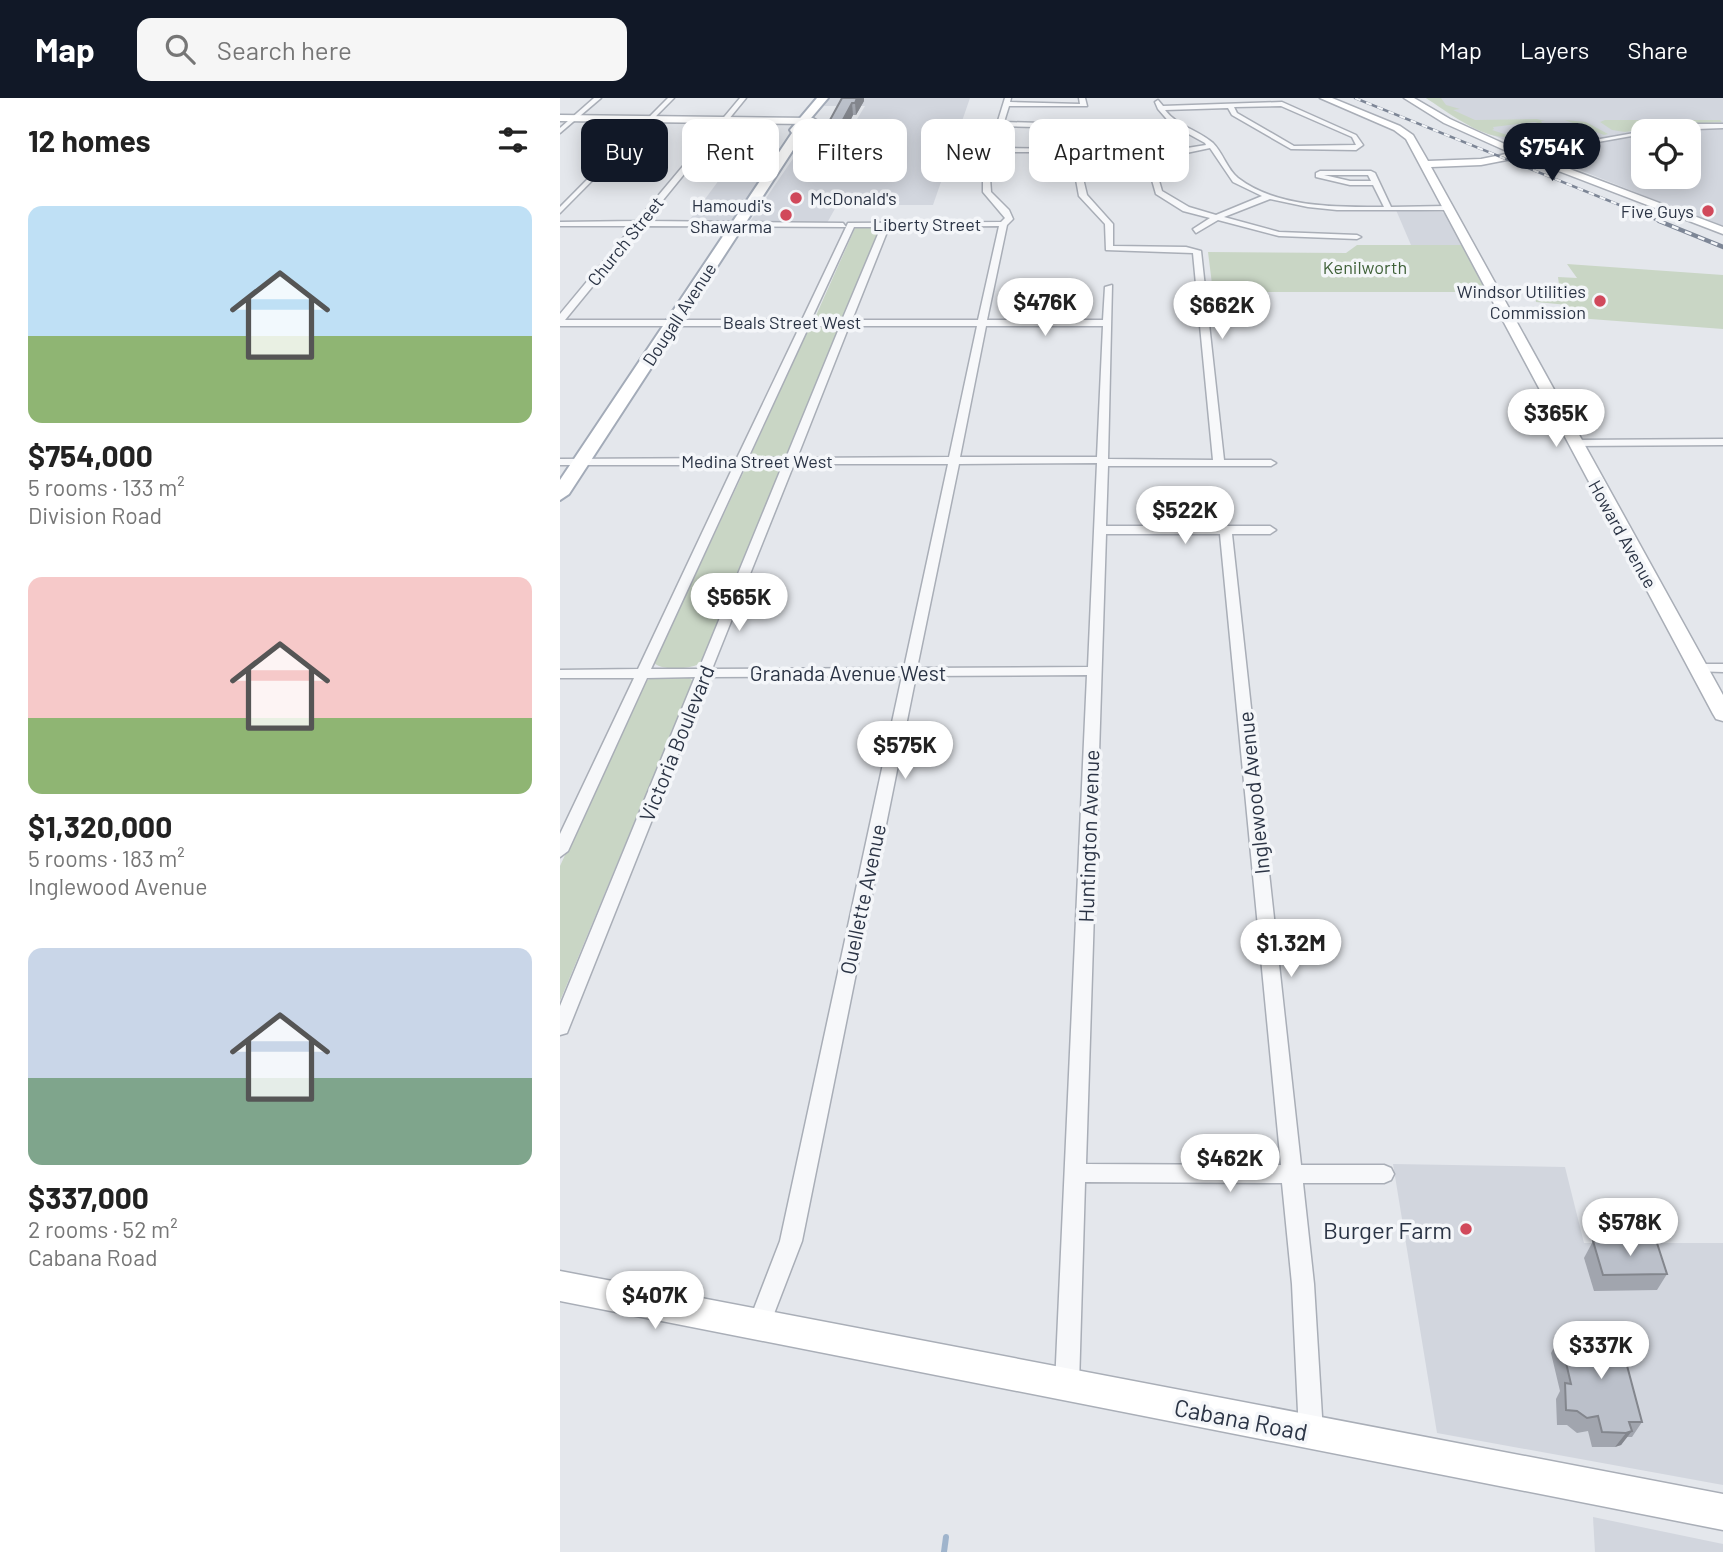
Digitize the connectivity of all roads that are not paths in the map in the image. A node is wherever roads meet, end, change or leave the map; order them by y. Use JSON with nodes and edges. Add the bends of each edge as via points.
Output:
{"nodes":[{"id":1,"x":597,"y":98,"type":"edge"},
{"id":2,"x":671,"y":98,"type":"edge"},
{"id":3,"x":743,"y":98,"type":"edge"},
{"id":4,"x":1082,"y":98,"type":"edge"},
{"id":5,"x":1157,"y":98,"type":"edge"},
{"id":6,"x":1324,"y":98,"type":"edge"},
{"id":7,"x":1408,"y":98,"type":"edge"},
{"id":8,"x":1422,"y":98,"type":"edge"},
{"id":9,"x":1007,"y":101,"type":"edge"},
{"id":10,"x":819,"y":103,"type":"edge"},
{"id":11,"x":1231,"y":107,"type":"junction"},
{"id":12,"x":1160,"y":108,"type":"junction"},
{"id":13,"x":560,"y":118,"type":"edge"},
{"id":14,"x":573,"y":119,"type":"junction"},
{"id":15,"x":581,"y":119,"type":"edge"},
{"id":16,"x":650,"y":119,"type":"edge"},
{"id":17,"x":726,"y":119,"type":"edge"},
{"id":18,"x":810,"y":119,"type":"edge"},
{"id":19,"x":1169,"y":119,"type":"edge"},
{"id":20,"x":1029,"y":125,"type":"edge"},
{"id":21,"x":1701,"y":126,"type":"edge"},
{"id":22,"x":1723,"y":126,"type":"edge"},
{"id":23,"x":560,"y":131,"type":"edge"},
{"id":24,"x":1189,"y":132,"type":"edge"},
{"id":25,"x":1631,"y":134,"type":"edge"},
{"id":26,"x":793,"y":142,"type":"edge"},
{"id":27,"x":1213,"y":146,"type":"junction"},
{"id":28,"x":1526,"y":153,"type":"junction"},
{"id":29,"x":1425,"y":164,"type":"junction"},
{"id":30,"x":682,"y":172,"type":"edge"},
{"id":31,"x":588,"y":182,"type":"edge"},
{"id":32,"x":1376,"y":183,"type":"junction"},
{"id":33,"x":1270,"y":196,"type":"junction"},
{"id":34,"x":1388,"y":208,"type":"junction"},
{"id":35,"x":1447,"y":208,"type":"junction"},
{"id":36,"x":560,"y":211,"type":"edge"},
{"id":37,"x":1217,"y":217,"type":"junction"},
{"id":38,"x":560,"y":224,"type":"edge"},
{"id":39,"x":639,"y":224,"type":"junction"},
{"id":40,"x":738,"y":224,"type":"junction"},
{"id":41,"x":1003,"y":224,"type":"junction"},
{"id":42,"x":847,"y":225,"type":"junction"},
{"id":43,"x":886,"y":225,"type":"junction"},
{"id":44,"x":1196,"y":231,"type":"dead end"},
{"id":45,"x":1723,"y":231,"type":"edge"},
{"id":46,"x":1357,"y":237,"type":"dead end"},
{"id":47,"x":1109,"y":287,"type":"dead end"},
{"id":48,"x":560,"y":322,"type":"edge"},
{"id":49,"x":806,"y":322,"type":"junction"},
{"id":50,"x":847,"y":322,"type":"junction"},
{"id":51,"x":982,"y":322,"type":"junction"},
{"id":52,"x":673,"y":323,"type":"junction"},
{"id":53,"x":1108,"y":323,"type":"junction"},
{"id":54,"x":1723,"y":442,"type":"edge"},
{"id":55,"x":1574,"y":443,"type":"junction"},
{"id":56,"x":953,"y":460,"type":"junction"},
{"id":57,"x":741,"y":461,"type":"junction"},
{"id":58,"x":790,"y":461,"type":"junction"},
{"id":59,"x":1103,"y":461,"type":"junction"},
{"id":60,"x":560,"y":462,"type":"edge"},
{"id":61,"x":581,"y":462,"type":"junction"},
{"id":62,"x":1219,"y":463,"type":"junction"},
{"id":63,"x":1271,"y":463,"type":"dead end"},
{"id":64,"x":560,"y":494,"type":"edge"},
{"id":65,"x":1100,"y":530,"type":"junction"},
{"id":66,"x":1226,"y":530,"type":"junction"},
{"id":67,"x":1270,"y":530,"type":"dead end"},
{"id":68,"x":1697,"y":668,"type":"junction"},
{"id":69,"x":1723,"y":668,"type":"edge"},
{"id":70,"x":1094,"y":671,"type":"junction"},
{"id":71,"x":909,"y":672,"type":"junction"},
{"id":72,"x":643,"y":673,"type":"junction"},
{"id":73,"x":704,"y":673,"type":"junction"},
{"id":74,"x":560,"y":674,"type":"edge"},
{"id":75,"x":1723,"y":714,"type":"edge"},
{"id":76,"x":560,"y":851,"type":"edge"},
{"id":77,"x":560,"y":1028,"type":"edge"},
{"id":78,"x":1076,"y":1173,"type":"junction"},
{"id":79,"x":1292,"y":1174,"type":"junction"},
{"id":80,"x":1384,"y":1174,"type":"dead end"},
{"id":81,"x":560,"y":1286,"type":"edge"},
{"id":82,"x":759,"y":1324,"type":"junction"},
{"id":83,"x":1068,"y":1385,"type":"junction"},
{"id":84,"x":1311,"y":1433,"type":"junction"},
{"id":85,"x":1723,"y":1513,"type":"edge"}],
"edges":[{"from":1,"to":14,"type":"street"},
{"from":2,"to":16,"type":"street"},
{"from":3,"to":17,"type":"street","name":"Church Street"},
{"from":4,"to":9,"type":"street","via":[[1084,106]]},
{"from":5,"to":12,"type":"street"},
{"from":6,"to":29,"type":"street","name":"Howard Avenue","via":[[1404,132]]},
{"from":7,"to":28,"type":"street","via":[[1447,121]]},
{"from":8,"to":28,"type":"street"},
{"from":9,"to":20,"type":"street","via":[[1000,124]]},
{"from":10,"to":18,"type":"main road","name":"Dougall Avenue","via":[[819,111]]},
{"from":11,"to":11,"type":"street","via":[[1234,114],[1293,148],[1360,145],[1354,136],[1282,104]]},
{"from":11,"to":12,"type":"street"},
{"from":12,"to":19,"type":"street"},
{"from":13,"to":14,"type":"street"},
{"from":14,"to":15,"type":"street"},
{"from":14,"to":23,"type":"street"},
{"from":21,"to":22,"type":"street"},
{"from":24,"to":27,"type":"street"},
{"from":25,"to":28,"type":"street"},
{"from":26,"to":40,"type":"main road","name":"Dougall Avenue"},
{"from":27,"to":33,"type":"street","via":[[1235,180]]},
{"from":27,"to":37,"type":"street","via":[[1149,159],[1159,192],[1170,201]]},
{"from":28,"to":29,"type":"street","via":[[1475,163]]},
{"from":28,"to":45,"type":"street"},
{"from":29,"to":35,"type":"street","name":"Howard Avenue"},
{"from":30,"to":39,"type":"street","name":"Church Street"},
{"from":31,"to":36,"type":"street"},
{"from":32,"to":32,"type":"street","via":[[1371,173],[1320,173],[1329,181]]},
{"from":32,"to":34,"type":"street"},
{"from":33,"to":34,"type":"street","via":[[1337,207]]},
{"from":33,"to":37,"type":"street"},
{"from":34,"to":35,"type":"street"},
{"from":35,"to":55,"type":"street","name":"Howard Avenue"},
{"from":37,"to":44,"type":"street"},
{"from":37,"to":46,"type":"street","via":[[1279,234]]},
{"from":38,"to":39,"type":"street","name":"Liberty Street"},
{"from":39,"to":40,"type":"street","name":"Liberty Street"},
{"from":39,"to":48,"type":"street","name":"Church Street"},
{"from":40,"to":42,"type":"street","name":"Liberty Street"},
{"from":40,"to":52,"type":"main road","name":"Dougall Avenue"},
{"from":41,"to":43,"type":"street","name":"Liberty Street"},
{"from":41,"to":51,"type":"street","name":"Ouellette Avenue"},
{"from":41,"to":62,"type":"street","via":[[1009,215],[990,201],[985,184],[995,150],[1074,150],[1083,197],[1109,224],[1110,248],[1197,251]]},
{"from":42,"to":43,"type":"street","name":"Liberty Street"},
{"from":42,"to":49,"type":"street"},
{"from":43,"to":50,"type":"street","name":"Victoria Boulevard"},
{"from":47,"to":53,"type":"street","name":"Huntington Avenue"},
{"from":48,"to":52,"type":"street","name":"Beals Street West"},
{"from":49,"to":50,"type":"street","name":"Beals Street West"},
{"from":49,"to":52,"type":"street","name":"Beals Street West"},
{"from":49,"to":57,"type":"street"},
{"from":50,"to":51,"type":"street","name":"Beals Street West"},
{"from":50,"to":58,"type":"street","name":"Victoria Boulevard"},
{"from":51,"to":53,"type":"street","name":"Beals Street West"},
{"from":51,"to":56,"type":"street","name":"Ouellette Avenue"},
{"from":52,"to":61,"type":"main road","name":"Dougall Avenue"},
{"from":53,"to":59,"type":"street","name":"Huntington Avenue"},
{"from":54,"to":55,"type":"street"},
{"from":55,"to":68,"type":"street","name":"Howard Avenue"},
{"from":56,"to":58,"type":"street","name":"Medina Street West"},
{"from":56,"to":59,"type":"street","name":"Medina Street West"},
{"from":56,"to":71,"type":"street","name":"Ouellette Avenue"},
{"from":57,"to":58,"type":"street","name":"Medina Street West"},
{"from":57,"to":61,"type":"street","name":"Medina Street West"},
{"from":57,"to":72,"type":"street"},
{"from":58,"to":73,"type":"street","name":"Victoria Boulevard"},
{"from":59,"to":62,"type":"street","name":"Medina Street West"},
{"from":59,"to":65,"type":"street","name":"Huntington Avenue"},
{"from":60,"to":61,"type":"street","name":"Medina Street West"},
{"from":61,"to":64,"type":"main road","name":"Dougall Avenue"},
{"from":62,"to":63,"type":"street","name":"Medina Street West"},
{"from":65,"to":66,"type":"street"},
{"from":65,"to":70,"type":"street","name":"Huntington Avenue"},
{"from":66,"to":67,"type":"street"},
{"from":66,"to":79,"type":"street","name":"Inglewood Avenue"},
{"from":68,"to":69,"type":"street"},
{"from":68,"to":75,"type":"street","name":"Howard Avenue"},
{"from":70,"to":71,"type":"street","name":"Granada Avenue West"},
{"from":70,"to":78,"type":"street","name":"Huntington Avenue"},
{"from":71,"to":73,"type":"street","name":"Granada Avenue West"},
{"from":71,"to":82,"type":"street","name":"Ouellette Avenue","via":[[790,1241]]},
{"from":72,"to":73,"type":"street","name":"Granada Avenue West"},
{"from":72,"to":74,"type":"street","name":"Granada Avenue West"},
{"from":72,"to":76,"type":"street"},
{"from":73,"to":77,"type":"street","name":"Victoria Boulevard"},
{"from":78,"to":79,"type":"street"},
{"from":78,"to":83,"type":"street","name":"Huntington Avenue"},
{"from":79,"to":80,"type":"street"},
{"from":79,"to":84,"type":"street","name":"Inglewood Avenue"},
{"from":81,"to":82,"type":"street","name":"Cabana Road"},
{"from":82,"to":83,"type":"street","name":"Cabana Road"},
{"from":83,"to":84,"type":"street","name":"Cabana Road"},
{"from":84,"to":85,"type":"street","name":"Cabana Road"}]}
